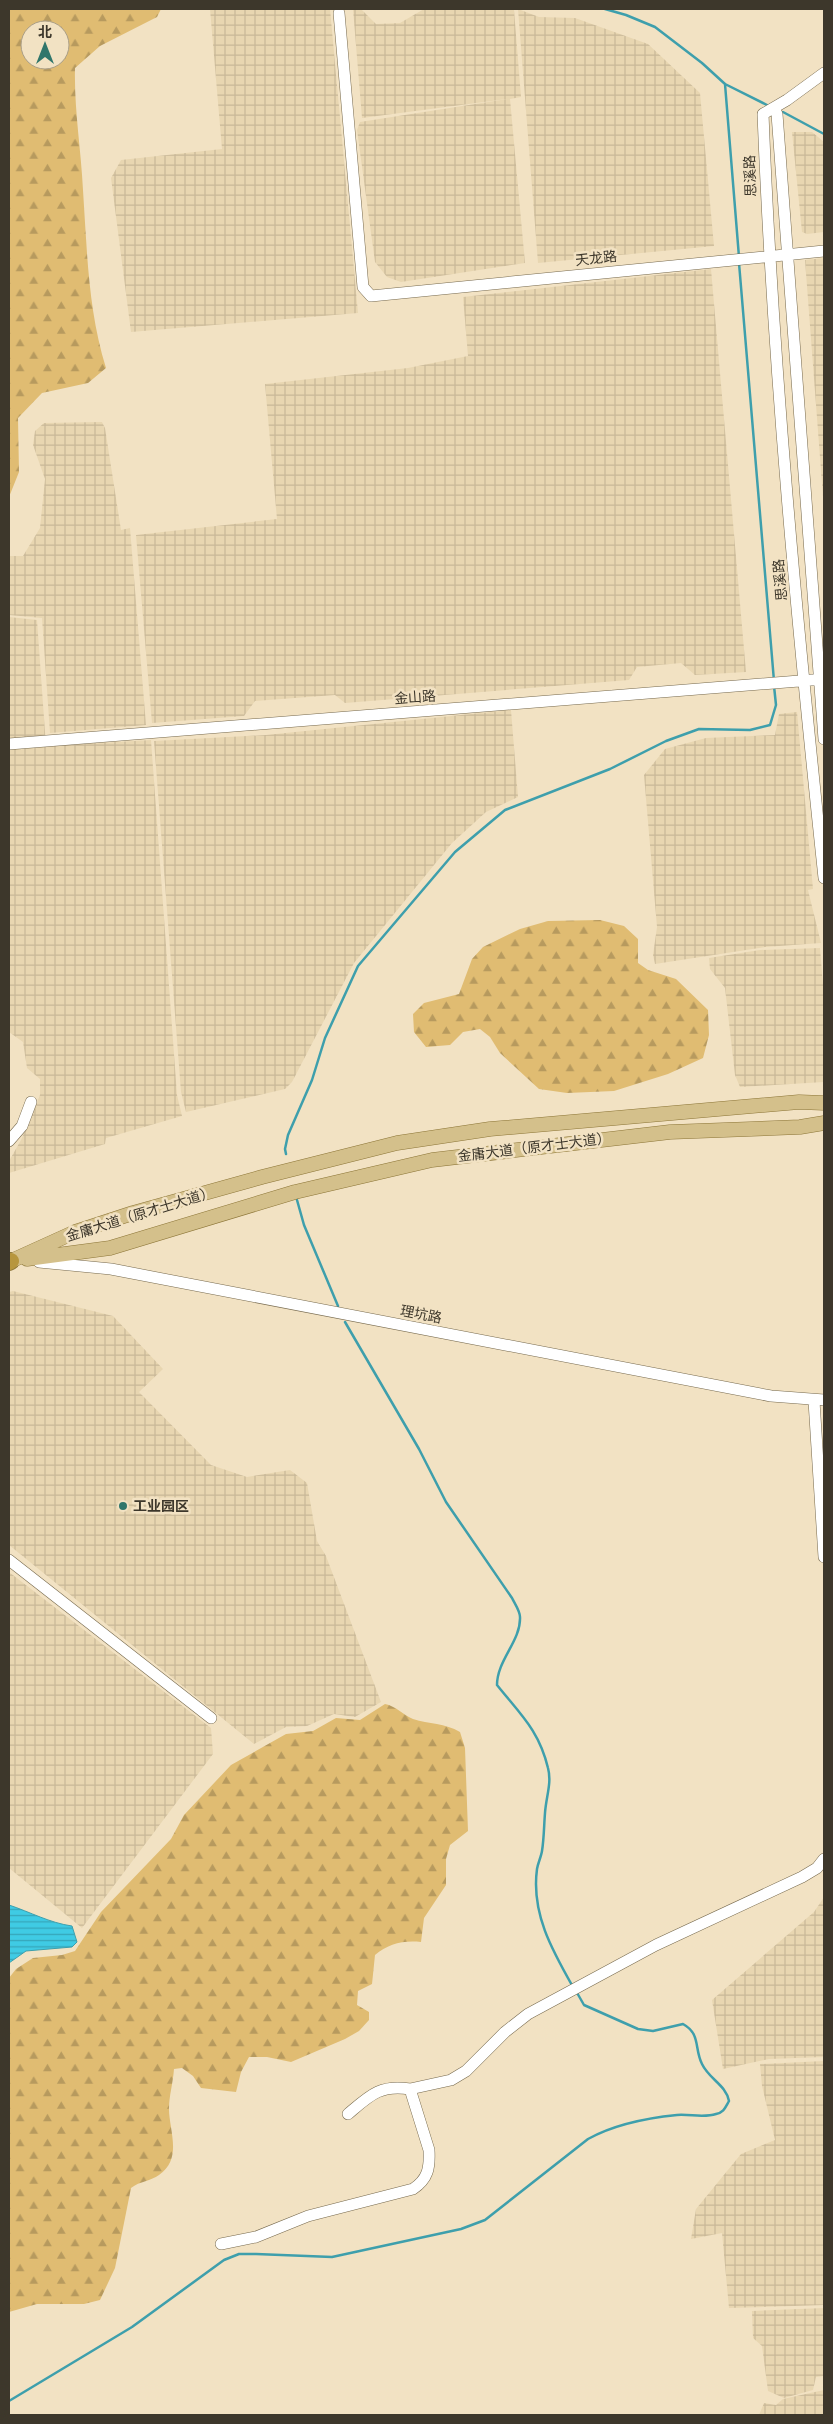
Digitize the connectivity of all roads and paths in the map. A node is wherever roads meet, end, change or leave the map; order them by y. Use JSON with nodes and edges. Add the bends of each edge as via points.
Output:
{"nodes":[{"id":1,"x":338,"y":13,"type":"dead end"},
{"id":2,"x":824,"y":73,"type":"edge"},
{"id":3,"x":774,"y":109,"type":"junction"},
{"id":4,"x":824,"y":251,"type":"edge"},
{"id":5,"x":789,"y":254,"type":"junction"},
{"id":6,"x":768,"y":256,"type":"junction"},
{"id":7,"x":822,"y":680,"type":"edge"},
{"id":8,"x":803,"y":682,"type":"junction"},
{"id":9,"x":824,"y":738,"type":"edge"},
{"id":10,"x":9,"y":744,"type":"edge"},
{"id":11,"x":824,"y":878,"type":"edge"},
{"id":12,"x":30,"y":1102,"type":"dead end"},
{"id":13,"x":824,"y":1103,"type":"edge"},
{"id":14,"x":824,"y":1123,"type":"edge"},
{"id":15,"x":9,"y":1141,"type":"edge"},
{"id":16,"x":286,"y":1172,"type":"junction"},
{"id":17,"x":291,"y":1193,"type":"junction"},
{"id":18,"x":9,"y":1261,"type":"edge"},
{"id":19,"x":819,"y":1401,"type":"edge"},
{"id":20,"x":824,"y":1557,"type":"edge"},
{"id":21,"x":9,"y":1560,"type":"edge"},
{"id":22,"x":210,"y":1718,"type":"dead end"},
{"id":23,"x":824,"y":1859,"type":"edge"},
{"id":24,"x":410,"y":2089,"type":"junction"},
{"id":25,"x":348,"y":2114,"type":"dead end"},
{"id":26,"x":221,"y":2244,"type":"dead end"}],
"edges":[{"from":1,"to":6,"type":"street","name":"天龙路","via":[[363,288],[371,296]]},
{"from":2,"to":3,"type":"street"},
{"from":3,"to":5,"type":"street"},
{"from":3,"to":6,"type":"street","name":"思溪路","via":[[763,114]]},
{"from":4,"to":5,"type":"street","name":"天龙路"},
{"from":5,"to":6,"type":"street","name":"天龙路"},
{"from":5,"to":7,"type":"street"},
{"from":6,"to":8,"type":"street","name":"思溪路"},
{"from":7,"to":8,"type":"street","name":"金山路"},
{"from":7,"to":9,"type":"street"},
{"from":8,"to":10,"type":"street","name":"金山路"},
{"from":8,"to":11,"type":"street","name":"思溪路"},
{"from":12,"to":15,"type":"street","via":[[22,1126]]},
{"from":13,"to":16,"type":"main road","name":"金庸大道（原才士大道）","via":[[799,1102],[490,1129],[397,1143]]},
{"from":14,"to":17,"type":"main road","name":"金庸大道（原才士大道）","via":[[800,1127],[670,1132],[543,1145],[432,1160]]},
{"from":16,"to":17,"type":"main road"},
{"from":16,"to":18,"type":"main road","name":"金庸大道（原才士大道）","via":[[133,1213],[75,1232]]},
{"from":17,"to":18,"type":"main road","name":"金庸大道（原才士大道）","via":[[110,1248]]},
{"from":18,"to":19,"type":"street","name":"理坑路","via":[[68,1263],[112,1269],[771,1396]]},
{"from":19,"to":20,"type":"street"},
{"from":21,"to":22,"type":"street"},
{"from":23,"to":24,"type":"street","via":[[817,1868],[802,1877],[656,1945],[528,2014],[505,2032],[466,2072],[436,2085]]},
{"from":24,"to":25,"type":"street","via":[[378,2090]]},
{"from":24,"to":26,"type":"street","via":[[429,2150],[428,2172],[423,2182],[413,2189],[308,2216],[256,2237]]}]}
